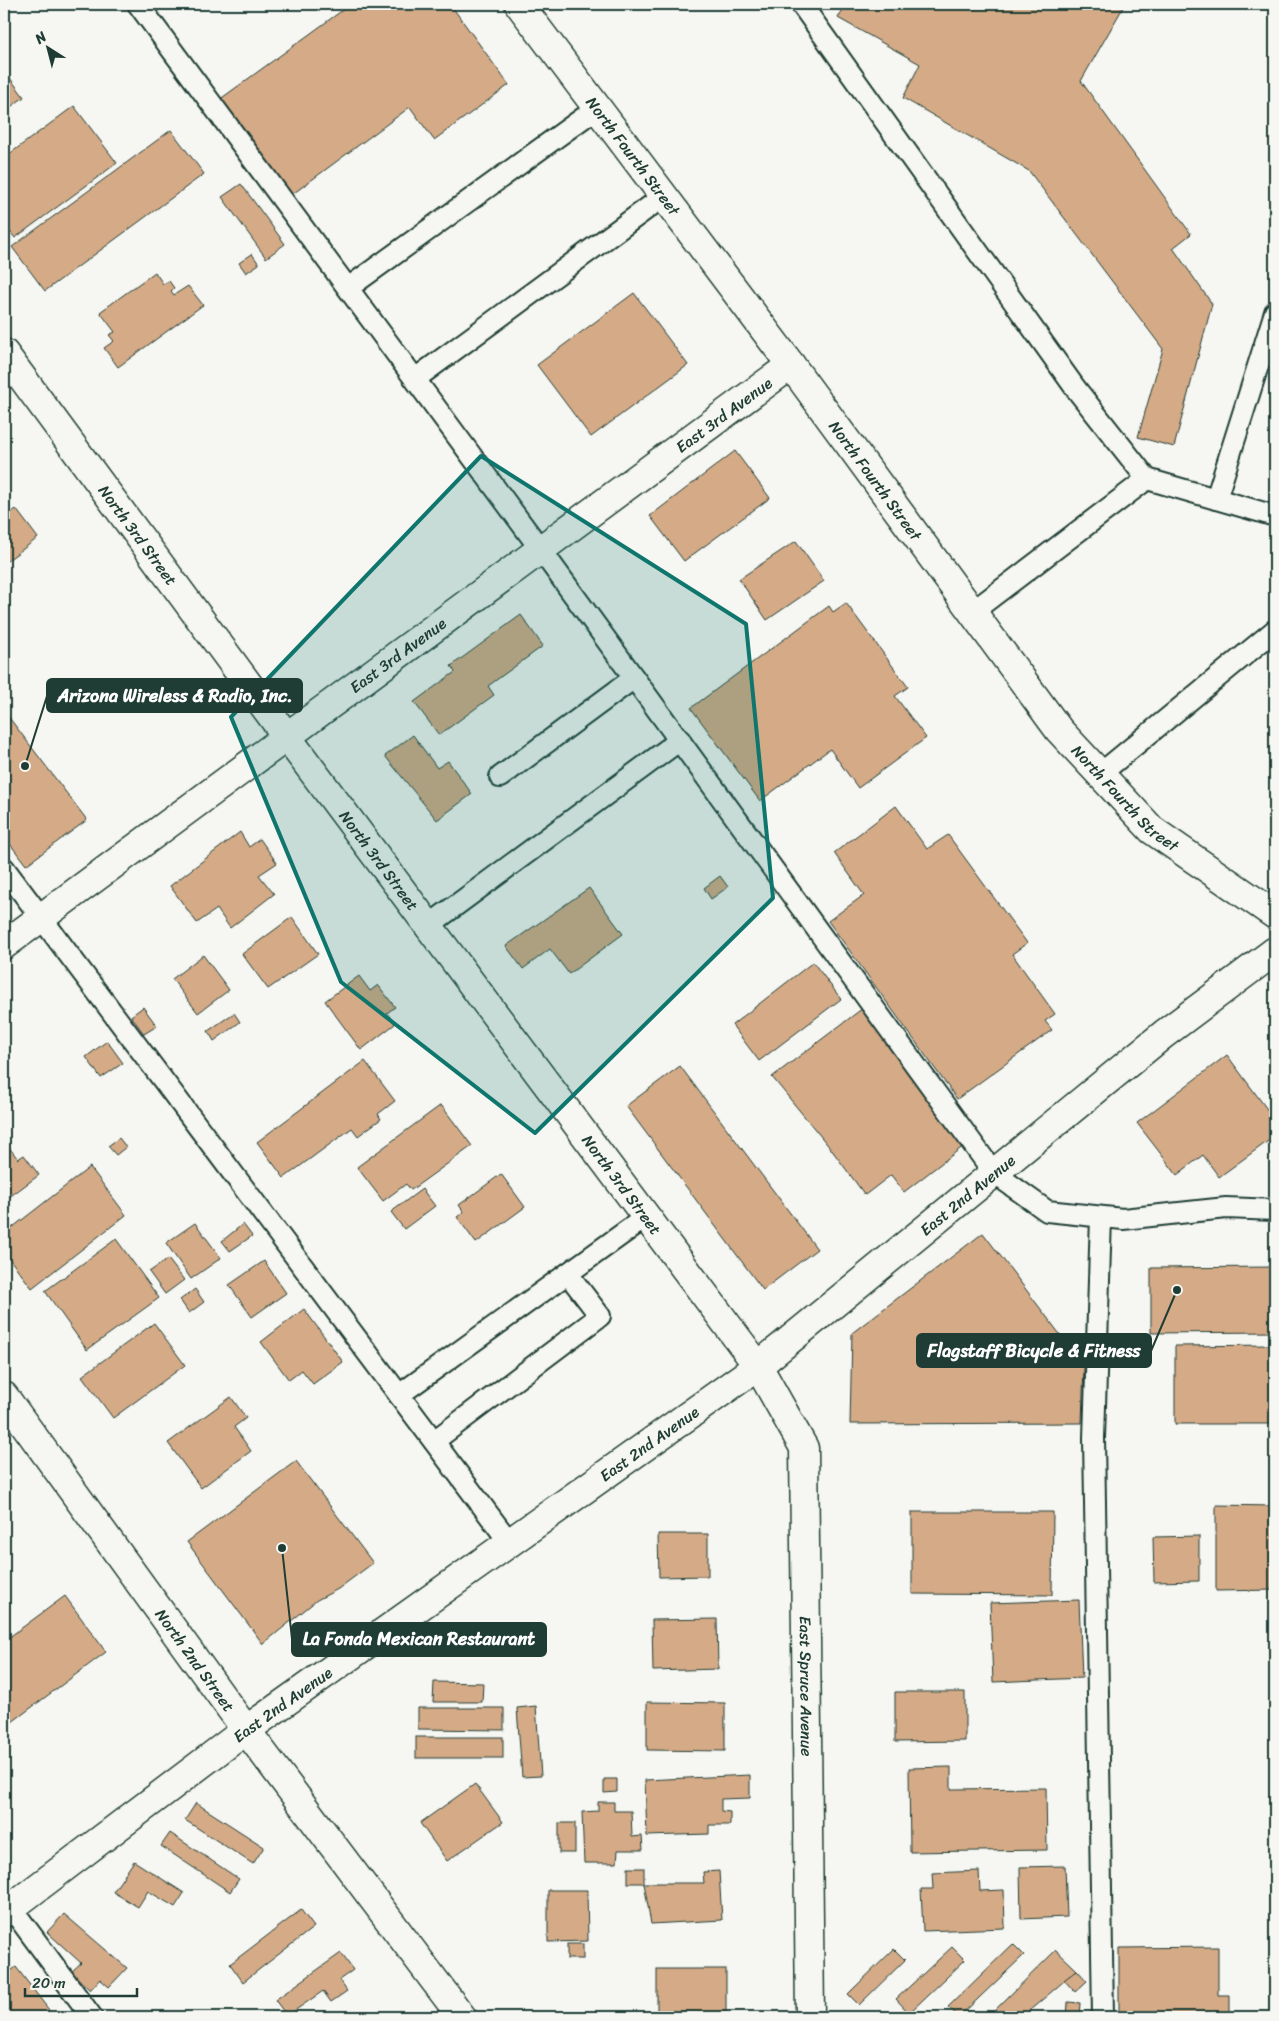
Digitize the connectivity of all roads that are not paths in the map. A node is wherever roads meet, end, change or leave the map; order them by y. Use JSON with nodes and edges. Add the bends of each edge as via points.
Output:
{"nodes":[{"id":1,"x":138,"y":4,"type":"edge"},
{"id":2,"x":519,"y":4,"type":"edge"},
{"id":3,"x":802,"y":4,"type":"edge"},
{"id":4,"x":598,"y":108,"type":"junction"},
{"id":5,"x":664,"y":196,"type":"junction"},
{"id":6,"x":348,"y":288,"type":"junction"},
{"id":7,"x":1275,"y":312,"type":"edge"},
{"id":8,"x":4,"y":353,"type":"edge"},
{"id":9,"x":791,"y":365,"type":"junction"},
{"id":10,"x":415,"y":379,"type":"junction"},
{"id":11,"x":1147,"y":479,"type":"junction"},
{"id":12,"x":1216,"y":499,"type":"junction"},
{"id":13,"x":1275,"y":516,"type":"edge"},
{"id":14,"x":541,"y":550,"type":"junction"},
{"id":15,"x":972,"y":612,"type":"junction"},
{"id":16,"x":1275,"y":630,"type":"edge"},
{"id":17,"x":634,"y":678,"type":"junction"},
{"id":18,"x":287,"y":737,"type":"junction"},
{"id":19,"x":680,"y":740,"type":"junction"},
{"id":20,"x":1100,"y":774,"type":"junction"},
{"id":21,"x":500,"y":777,"type":"dead end"},
{"id":22,"x":4,"y":868,"type":"edge"},
{"id":23,"x":1275,"y":915,"type":"edge"},
{"id":24,"x":41,"y":918,"type":"junction"},
{"id":25,"x":428,"y":926,"type":"junction"},
{"id":26,"x":4,"y":945,"type":"edge"},
{"id":27,"x":1275,"y":951,"type":"edge"},
{"id":28,"x":994,"y":1173,"type":"junction"},
{"id":29,"x":1275,"y":1210,"type":"edge"},
{"id":30,"x":646,"y":1217,"type":"junction"},
{"id":31,"x":1101,"y":1217,"type":"junction"},
{"id":32,"x":568,"y":1274,"type":"junction"},
{"id":33,"x":758,"y":1366,"type":"junction"},
{"id":34,"x":399,"y":1395,"type":"junction"},
{"id":35,"x":4,"y":1396,"type":"edge"},
{"id":36,"x":434,"y":1441,"type":"junction"},
{"id":37,"x":510,"y":1543,"type":"junction"},
{"id":38,"x":246,"y":1730,"type":"junction"},
{"id":39,"x":6,"y":1906,"type":"edge"},
{"id":40,"x":92,"y":2017,"type":"edge"},
{"id":41,"x":462,"y":2017,"type":"edge"},
{"id":42,"x":810,"y":2017,"type":"edge"},
{"id":43,"x":1104,"y":2017,"type":"edge"}],
"edges":[{"from":1,"to":6,"type":"lane"},
{"from":2,"to":4,"type":"street","name":"North Fourth Street"},
{"from":3,"to":11,"type":"lane","via":[[1076,389]]},
{"from":4,"to":5,"type":"street","name":"North Fourth Street"},
{"from":4,"to":6,"type":"lane"},
{"from":5,"to":9,"type":"street","name":"North Fourth Street"},
{"from":5,"to":10,"type":"lane"},
{"from":6,"to":10,"type":"lane"},
{"from":7,"to":12,"type":"lane"},
{"from":8,"to":18,"type":"street","name":"North 3rd Street"},
{"from":9,"to":14,"type":"street","name":"East 3rd Avenue"},
{"from":9,"to":15,"type":"street","name":"North Fourth Street"},
{"from":10,"to":14,"type":"lane"},
{"from":11,"to":12,"type":"lane"},
{"from":11,"to":15,"type":"lane"},
{"from":12,"to":13,"type":"lane"},
{"from":14,"to":17,"type":"lane"},
{"from":14,"to":18,"type":"street","name":"East 3rd Avenue"},
{"from":15,"to":20,"type":"street","name":"North Fourth Street","via":[[1059,730]]},
{"from":16,"to":20,"type":"lane"},
{"from":17,"to":19,"type":"lane"},
{"from":17,"to":21,"type":"lane"},
{"from":18,"to":24,"type":"street","name":"East 3rd Avenue"},
{"from":18,"to":25,"type":"street","name":"North 3rd Street"},
{"from":19,"to":25,"type":"lane"},
{"from":19,"to":28,"type":"lane"},
{"from":20,"to":23,"type":"street","name":"North Fourth Street","via":[[1152,830]]},
{"from":22,"to":24,"type":"lane"},
{"from":24,"to":26,"type":"street","name":"East 3rd Avenue"},
{"from":24,"to":34,"type":"lane"},
{"from":25,"to":30,"type":"street","name":"North 3rd Street"},
{"from":27,"to":28,"type":"street","name":"East 2nd Avenue","via":[[1164,1034]]},
{"from":28,"to":31,"type":"lane","via":[[1047,1211]]},
{"from":28,"to":33,"type":"street","name":"East 2nd Avenue"},
{"from":29,"to":31,"type":"lane","via":[[1226,1208],[1123,1219]]},
{"from":30,"to":32,"type":"lane"},
{"from":30,"to":33,"type":"street","name":"North 3rd Street"},
{"from":31,"to":43,"type":"lane","via":[[1094,1438]]},
{"from":32,"to":34,"type":"lane"},
{"from":32,"to":36,"type":"lane","via":[[600,1316]]},
{"from":33,"to":37,"type":"street","name":"East 2nd Avenue"},
{"from":33,"to":42,"type":"street","name":"East Spruce Avenue","via":[[804,1448]]},
{"from":34,"to":36,"type":"lane"},
{"from":35,"to":38,"type":"street","name":"North 2nd Street"},
{"from":36,"to":37,"type":"lane"},
{"from":37,"to":38,"type":"street","name":"East 2nd Avenue"},
{"from":38,"to":39,"type":"street","name":"East 2nd Avenue"},
{"from":38,"to":41,"type":"street","name":"North 2nd Street"},
{"from":39,"to":40,"type":"lane"}]}
